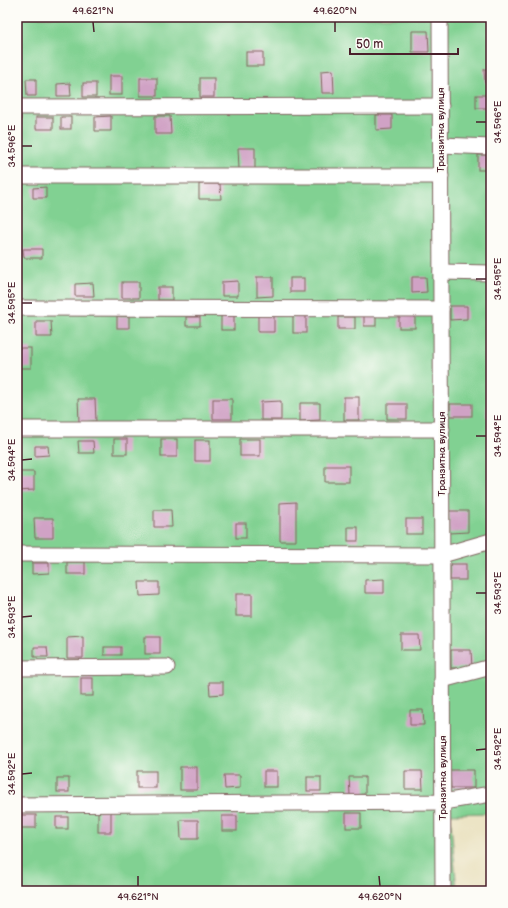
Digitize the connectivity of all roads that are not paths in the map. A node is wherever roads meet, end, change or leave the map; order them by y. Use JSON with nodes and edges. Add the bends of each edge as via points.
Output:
{"nodes":[{"id":1,"x":440,"y":17,"type":"edge"},
{"id":2,"x":440,"y":106,"type":"junction"},
{"id":3,"x":17,"y":107,"type":"edge"},
{"id":4,"x":441,"y":146,"type":"junction"},
{"id":5,"x":491,"y":147,"type":"edge"},
{"id":6,"x":17,"y":176,"type":"edge"},
{"id":7,"x":441,"y":176,"type":"junction"},
{"id":8,"x":441,"y":272,"type":"junction"},
{"id":9,"x":491,"y":272,"type":"edge"},
{"id":10,"x":17,"y":308,"type":"edge"},
{"id":11,"x":441,"y":309,"type":"junction"},
{"id":12,"x":17,"y":429,"type":"edge"},
{"id":13,"x":442,"y":429,"type":"junction"},
{"id":14,"x":491,"y":541,"type":"edge"},
{"id":15,"x":17,"y":554,"type":"edge"},
{"id":16,"x":442,"y":555,"type":"junction"},
{"id":17,"x":167,"y":666,"type":"dead end"},
{"id":18,"x":491,"y":667,"type":"edge"},
{"id":19,"x":17,"y":668,"type":"edge"},
{"id":20,"x":442,"y":680,"type":"junction"},
{"id":21,"x":491,"y":794,"type":"edge"},
{"id":22,"x":443,"y":802,"type":"junction"},
{"id":23,"x":17,"y":805,"type":"edge"},
{"id":24,"x":443,"y":891,"type":"edge"}],
"edges":[{"from":1,"to":2,"type":"street","name":"Транзитна вулиця"},
{"from":2,"to":3,"type":"street"},
{"from":2,"to":4,"type":"street","name":"Транзитна вулиця"},
{"from":4,"to":5,"type":"street"},
{"from":4,"to":7,"type":"street","name":"Транзитна вулиця"},
{"from":6,"to":7,"type":"street"},
{"from":7,"to":8,"type":"street","name":"Транзитна вулиця"},
{"from":8,"to":9,"type":"street"},
{"from":8,"to":11,"type":"street","name":"Транзитна вулиця"},
{"from":10,"to":11,"type":"street"},
{"from":11,"to":13,"type":"street","name":"Транзитна вулиця"},
{"from":12,"to":13,"type":"street"},
{"from":13,"to":16,"type":"street","name":"Транзитна вулиця"},
{"from":14,"to":16,"type":"street"},
{"from":15,"to":16,"type":"street"},
{"from":16,"to":20,"type":"street","name":"Транзитна вулиця"},
{"from":17,"to":19,"type":"street"},
{"from":18,"to":20,"type":"street"},
{"from":20,"to":22,"type":"street","name":"Транзитна вулиця"},
{"from":21,"to":22,"type":"street"},
{"from":22,"to":23,"type":"street"},
{"from":22,"to":24,"type":"street","name":"Транзитна вулиця"}]}
